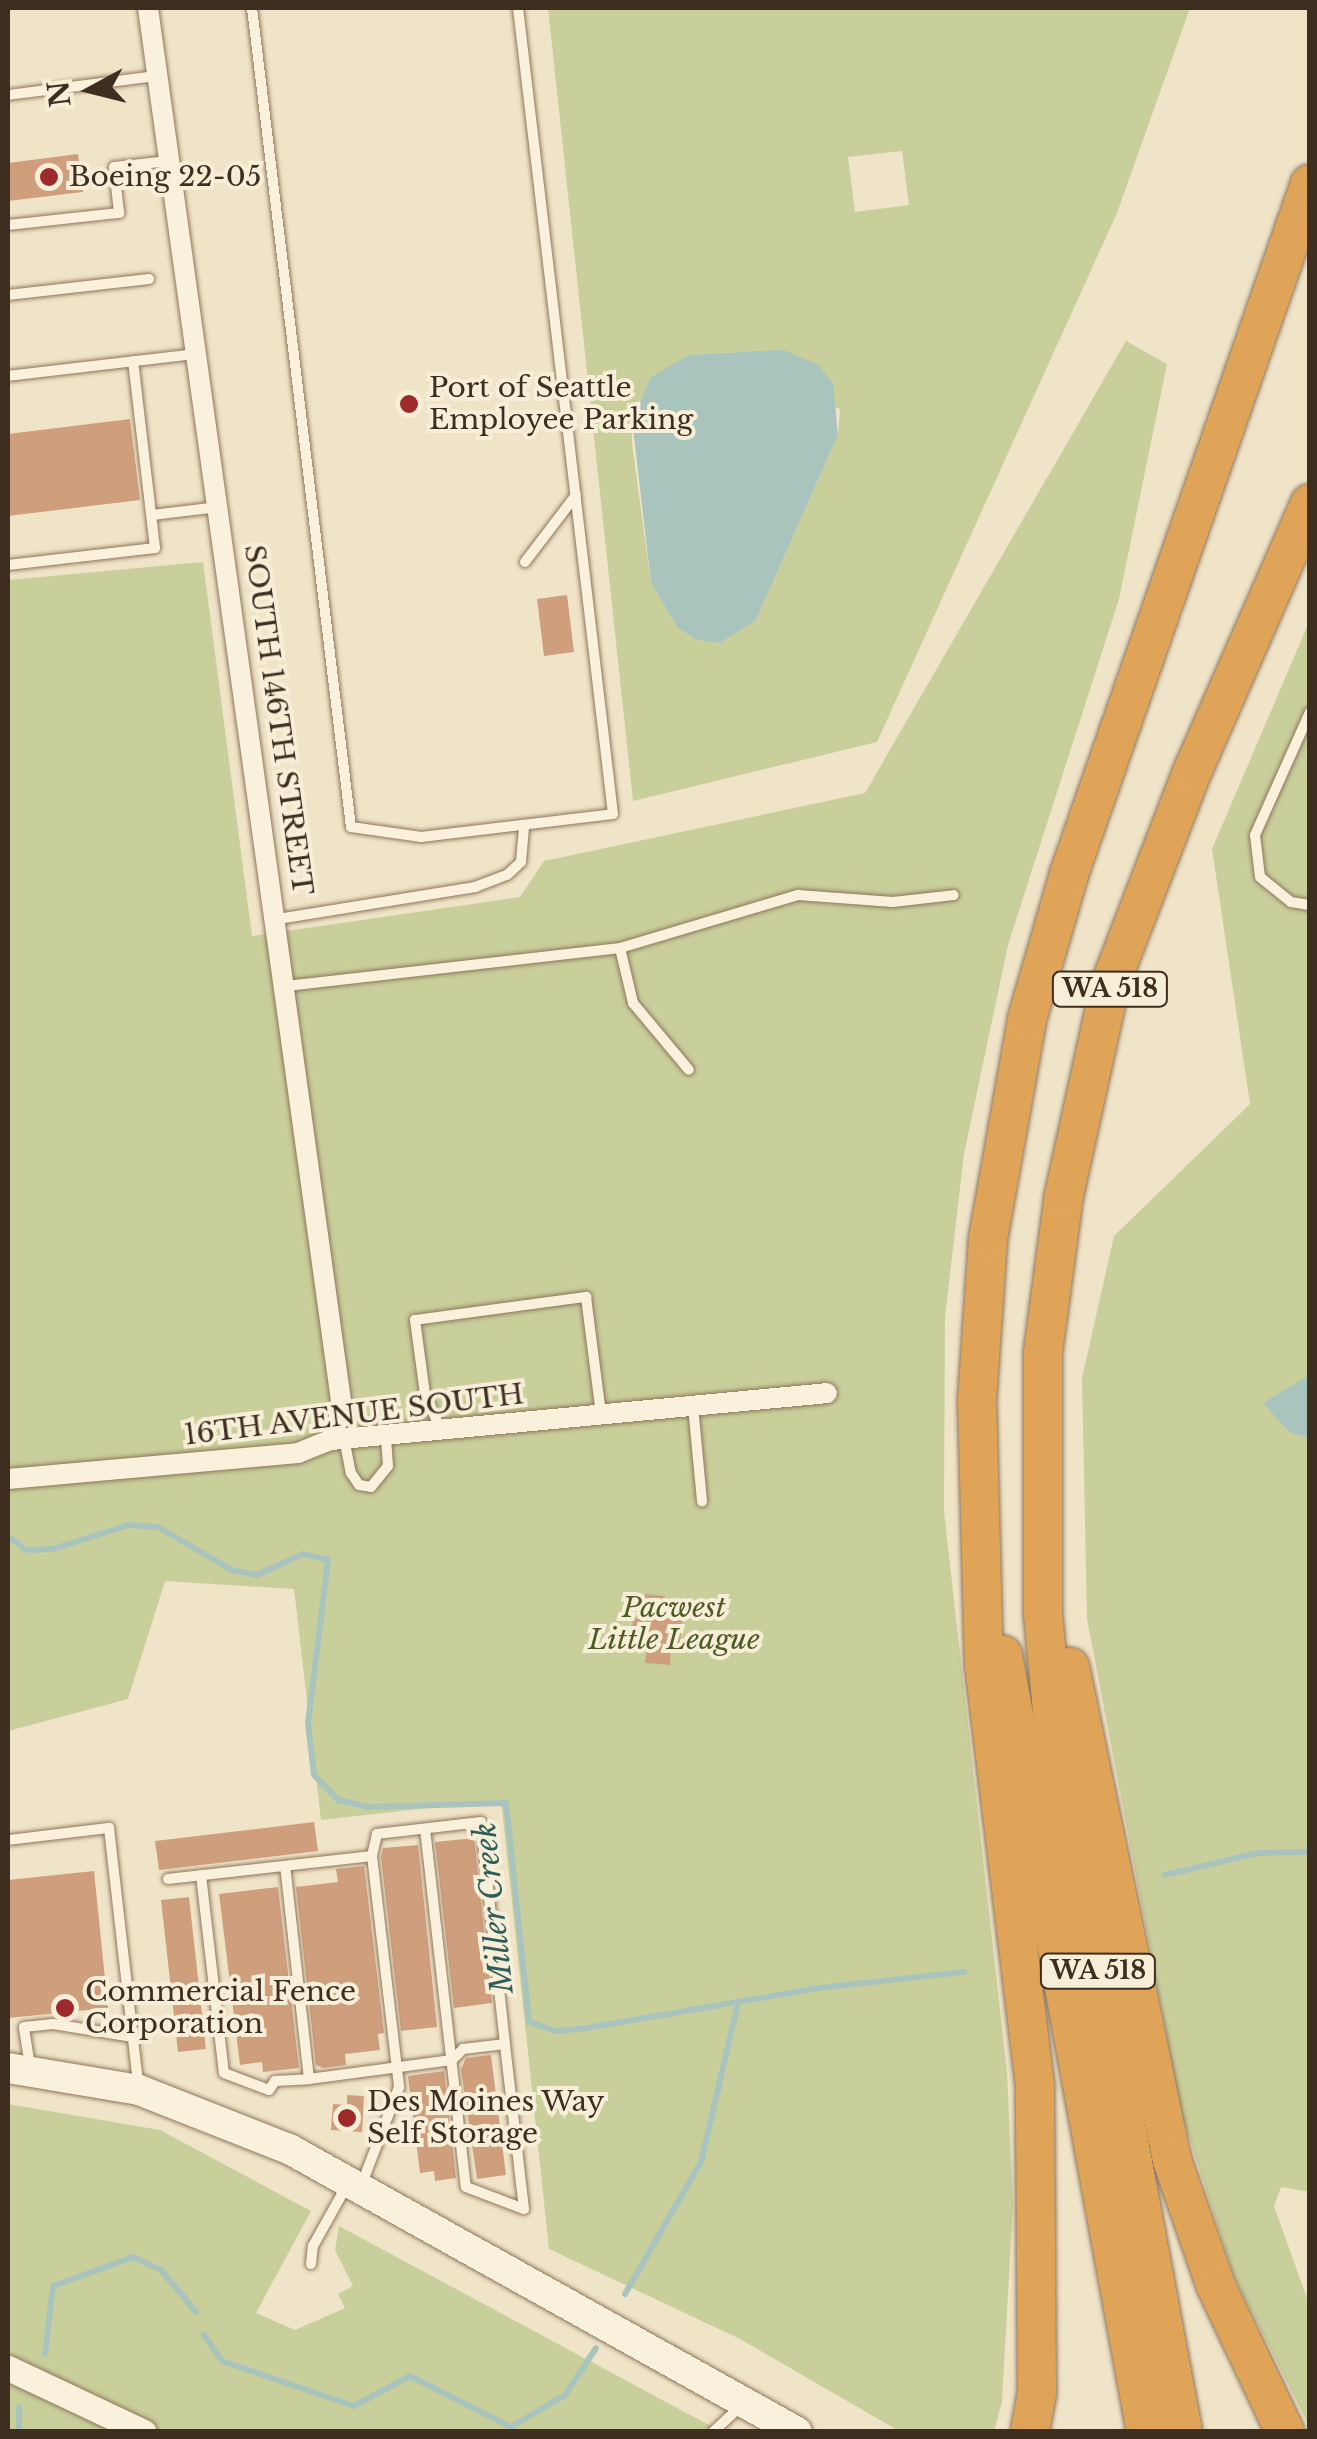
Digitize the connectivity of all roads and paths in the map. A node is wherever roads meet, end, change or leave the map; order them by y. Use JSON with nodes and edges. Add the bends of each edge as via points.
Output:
{"nodes":[{"id":1,"x":148,"y":8,"type":"edge"},
{"id":2,"x":252,"y":8,"type":"edge"},
{"id":3,"x":518,"y":8,"type":"edge"},
{"id":4,"x":158,"y":76,"type":"junction"},
{"id":5,"x":8,"y":95,"type":"edge"},
{"id":6,"x":170,"y":161,"type":"junction"},
{"id":7,"x":1310,"y":184,"type":"edge"},
{"id":8,"x":8,"y":225,"type":"edge"},
{"id":9,"x":149,"y":280,"type":"dead end"},
{"id":10,"x":8,"y":295,"type":"edge"},
{"id":11,"x":197,"y":354,"type":"junction"},
{"id":12,"x":134,"y":361,"type":"junction"},
{"id":13,"x":8,"y":376,"type":"edge"},
{"id":14,"x":576,"y":495,"type":"junction"},
{"id":15,"x":1310,"y":504,"type":"edge"},
{"id":16,"x":219,"y":507,"type":"junction"},
{"id":17,"x":152,"y":515,"type":"junction"},
{"id":18,"x":524,"y":562,"type":"dead end"},
{"id":19,"x":8,"y":565,"type":"edge"},
{"id":20,"x":1310,"y":712,"type":"edge"},
{"id":21,"x":524,"y":825,"type":"junction"},
{"id":22,"x":954,"y":894,"type":"dead end"},
{"id":23,"x":1310,"y":905,"type":"edge"},
{"id":24,"x":278,"y":919,"type":"junction"},
{"id":25,"x":620,"y":948,"type":"junction"},
{"id":26,"x":287,"y":986,"type":"junction"},
{"id":27,"x":690,"y":1070,"type":"dead end"},
{"id":28,"x":827,"y":1393,"type":"dead end"},
{"id":29,"x":693,"y":1406,"type":"junction"},
{"id":30,"x":602,"y":1414,"type":"junction"},
{"id":31,"x":440,"y":1429,"type":"junction"},
{"id":32,"x":386,"y":1434,"type":"junction"},
{"id":33,"x":338,"y":1439,"type":"junction"},
{"id":34,"x":8,"y":1479,"type":"edge"},
{"id":35,"x":702,"y":1502,"type":"dead end"},
{"id":36,"x":1040,"y":1507,"type":"junction"},
{"id":37,"x":987,"y":1595,"type":"junction"},
{"id":38,"x":425,"y":1829,"type":"junction"},
{"id":39,"x":8,"y":1840,"type":"edge"},
{"id":40,"x":372,"y":1856,"type":"junction"},
{"id":41,"x":285,"y":1866,"type":"junction"},
{"id":42,"x":201,"y":1875,"type":"junction"},
{"id":43,"x":168,"y":1879,"type":"dead end"},
{"id":44,"x":133,"y":2038,"type":"junction"},
{"id":45,"x":505,"y":2044,"type":"junction"},
{"id":46,"x":452,"y":2060,"type":"junction"},
{"id":47,"x":19,"y":2068,"type":"edge"},
{"id":48,"x":396,"y":2069,"type":"junction"},
{"id":49,"x":309,"y":2079,"type":"junction"},
{"id":50,"x":139,"y":2090,"type":"junction"},
{"id":51,"x":355,"y":2184,"type":"junction"},
{"id":52,"x":311,"y":2264,"type":"dead end"},
{"id":53,"x":8,"y":2368,"type":"edge"},
{"id":54,"x":745,"y":2402,"type":"junction"},
{"id":55,"x":144,"y":2432,"type":"edge"},
{"id":56,"x":713,"y":2432,"type":"edge"},
{"id":57,"x":796,"y":2432,"type":"edge"},
{"id":58,"x":1030,"y":2432,"type":"edge"},
{"id":59,"x":1146,"y":2432,"type":"edge"},
{"id":60,"x":1183,"y":2432,"type":"edge"},
{"id":61,"x":1285,"y":2432,"type":"edge"}],
"edges":[{"from":1,"to":4,"type":"street","name":"SOUTH 146TH STREET"},
{"from":2,"to":21,"type":"lane","via":[[351,827],[422,837]]},
{"from":3,"to":14,"type":"lane"},
{"from":4,"to":5,"type":"lane"},
{"from":4,"to":6,"type":"street","name":"SOUTH 146TH STREET"},
{"from":6,"to":8,"type":"lane","via":[[114,167],[118,213]]},
{"from":6,"to":11,"type":"street","name":"SOUTH 146TH STREET"},
{"from":7,"to":37,"type":"highway","number":"WA 518","via":[[1120,719],[1027,1019],[983,1288],[977,1401]]},
{"from":9,"to":10,"type":"lane"},
{"from":11,"to":12,"type":"lane"},
{"from":11,"to":16,"type":"street","name":"SOUTH 146TH STREET"},
{"from":12,"to":13,"type":"lane"},
{"from":12,"to":17,"type":"lane"},
{"from":14,"to":18,"type":"lane"},
{"from":14,"to":21,"type":"lane","via":[[613,814]]},
{"from":15,"to":36,"type":"highway","number":"WA 518","via":[[1193,770],[1111,982],[1068,1177],[1043,1352]]},
{"from":16,"to":17,"type":"lane"},
{"from":16,"to":24,"type":"street","name":"SOUTH 146TH STREET"},
{"from":17,"to":19,"type":"lane","via":[[156,548]]},
{"from":20,"to":23,"type":"lane","via":[[1255,835],[1260,877],[1291,902]]},
{"from":21,"to":24,"type":"lane","via":[[520,862],[475,888]]},
{"from":22,"to":25,"type":"lane","via":[[893,902],[798,895]]},
{"from":24,"to":26,"type":"street","name":"SOUTH 146TH STREET"},
{"from":25,"to":26,"type":"lane"},
{"from":25,"to":27,"type":"lane","via":[[633,1003]]},
{"from":26,"to":33,"type":"street","name":"SOUTH 146TH STREET","via":[[342,1408]]},
{"from":28,"to":29,"type":"street","name":"16TH AVENUE SOUTH"},
{"from":29,"to":30,"type":"street","name":"16TH AVENUE SOUTH"},
{"from":29,"to":35,"type":"lane"},
{"from":30,"to":31,"type":"street","name":"16TH AVENUE SOUTH"},
{"from":30,"to":31,"type":"lane","via":[[586,1297],[415,1320],[424,1394]]},
{"from":31,"to":32,"type":"street","name":"16TH AVENUE SOUTH"},
{"from":32,"to":33,"type":"street","name":"16TH AVENUE SOUTH"},
{"from":32,"to":33,"type":"lane","via":[[388,1466],[371,1487],[350,1473]]},
{"from":33,"to":34,"type":"street","name":"16TH AVENUE SOUTH","via":[[298,1453]]},
{"from":36,"to":60,"type":"highway","number":"WA 518","via":[[1055,1743]]},
{"from":36,"to":61,"type":"highway","via":[[1105,1855],[1172,2160],[1216,2286]]},
{"from":37,"to":58,"type":"highway","via":[[987,1717],[1035,2086],[1037,2394]]},
{"from":37,"to":59,"type":"highway","number":"WA 518","via":[[1044,1866]]},
{"from":38,"to":40,"type":"lane","via":[[377,1834]]},
{"from":38,"to":45,"type":"lane","via":[[482,1822]]},
{"from":38,"to":46,"type":"lane"},
{"from":39,"to":44,"type":"lane","via":[[109,1828]]},
{"from":40,"to":41,"type":"lane"},
{"from":40,"to":48,"type":"lane"},
{"from":41,"to":42,"type":"lane"},
{"from":41,"to":49,"type":"lane"},
{"from":42,"to":43,"type":"lane"},
{"from":42,"to":49,"type":"lane","via":[[224,2073],[269,2090],[276,2081]]},
{"from":44,"to":47,"type":"lane","via":[[53,2024],[24,2027]]},
{"from":44,"to":50,"type":"lane"},
{"from":45,"to":46,"type":"lane","via":[[463,2050]]},
{"from":45,"to":46,"type":"lane","via":[[524,2209],[466,2187]]},
{"from":46,"to":48,"type":"lane"},
{"from":47,"to":50,"type":"main road"},
{"from":48,"to":49,"type":"lane"},
{"from":48,"to":51,"type":"lane","via":[[398,2087]]},
{"from":50,"to":51,"type":"main road","via":[[291,2150]]},
{"from":51,"to":52,"type":"lane","via":[[313,2246]]},
{"from":51,"to":54,"type":"main road"},
{"from":53,"to":55,"type":"street"},
{"from":54,"to":56,"type":"lane"},
{"from":54,"to":57,"type":"main road"}]}
